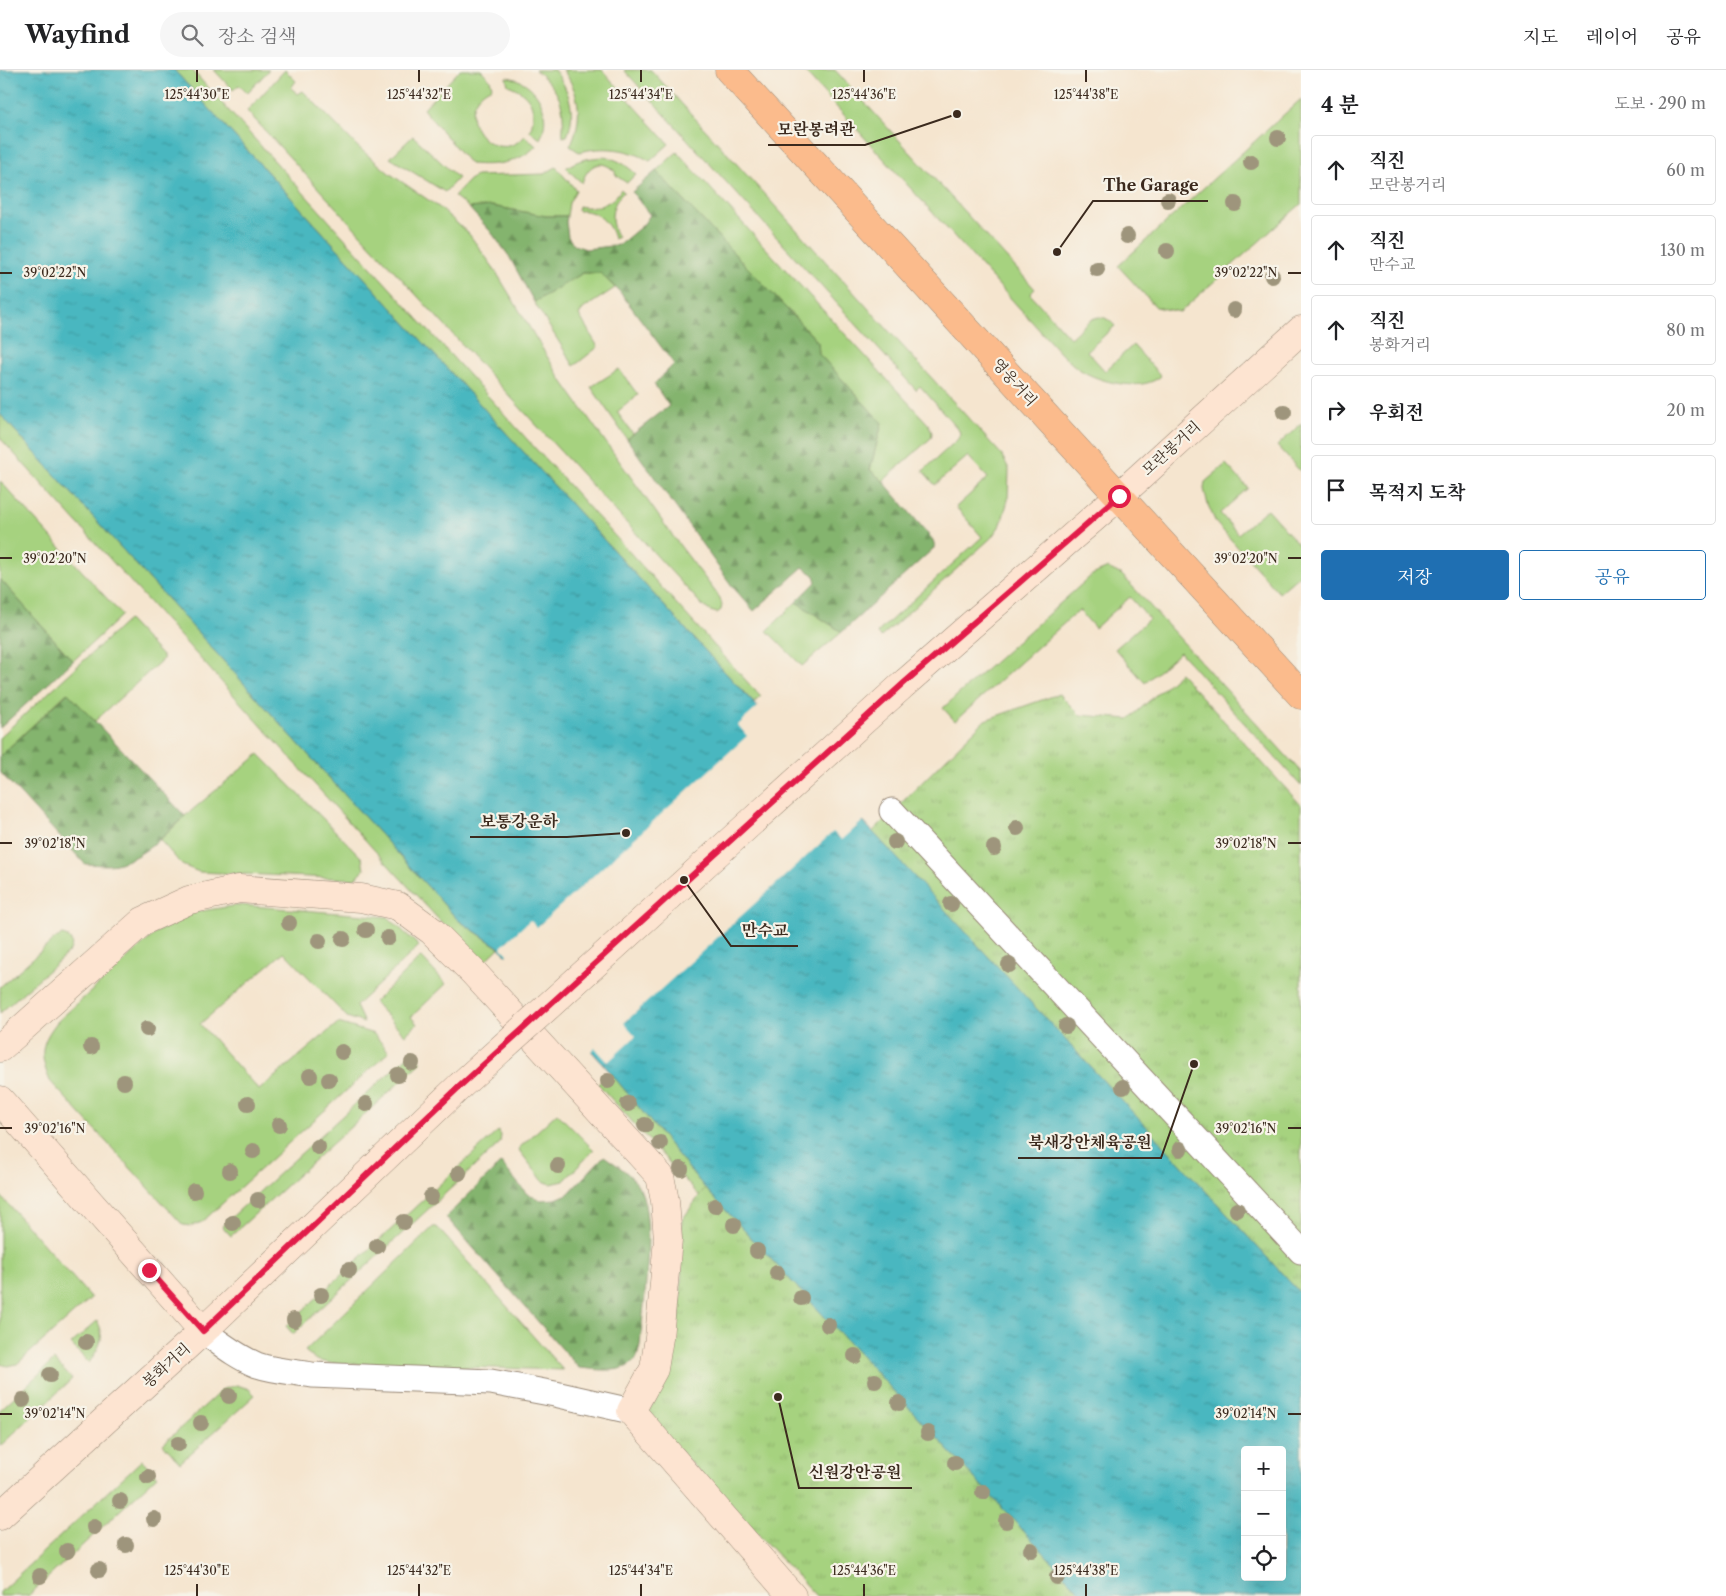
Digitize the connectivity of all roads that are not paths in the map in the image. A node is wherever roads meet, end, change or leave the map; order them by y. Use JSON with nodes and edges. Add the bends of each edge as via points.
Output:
{"nodes":[{"id":1,"x":729,"y":70,"type":"edge"},
{"id":2,"x":1301,"y":330,"type":"edge"},
{"id":3,"x":1119,"y":496,"type":"junction"},
{"id":4,"x":904,"y":683,"type":"joint"},
{"id":5,"x":1301,"y":695,"type":"edge"},
{"id":6,"x":892,"y":811,"type":"dead end"},
{"id":7,"x":0,"y":1048,"type":"edge"},
{"id":8,"x":0,"y":1100,"type":"edge"},
{"id":9,"x":1301,"y":1250,"type":"edge"},
{"id":10,"x":203,"y":1331,"type":"junction"},
{"id":11,"x":631,"y":1411,"type":"junction"},
{"id":12,"x":0,"y":1516,"type":"edge"},
{"id":13,"x":792,"y":1596,"type":"edge"}],
"edges":[{"from":1,"to":3,"type":"main road","name":"영웅거리"},
{"from":2,"to":3,"type":"main road","name":"모란봉거리"},
{"from":3,"to":4,"type":"main road","name":"모란봉거리"},
{"from":3,"to":5,"type":"main road","name":"영웅거리"},
{"from":4,"to":10,"type":"main road","name":"봉화거리","bridge":true,"via":[[460,1086]]},
{"from":6,"to":9,"type":"street"},
{"from":7,"to":11,"type":"main road","via":[[143,921],[189,900],[239,889],[361,898],[398,906],[432,931],[474,972],[660,1176],[668,1239],[659,1338],[654,1368]]},
{"from":8,"to":10,"type":"main road"},
{"from":10,"to":11,"type":"street","via":[[230,1351],[256,1364],[282,1371],[491,1382]]},
{"from":10,"to":12,"type":"main road","name":"봉화거리"},
{"from":11,"to":13,"type":"main road"}]}
